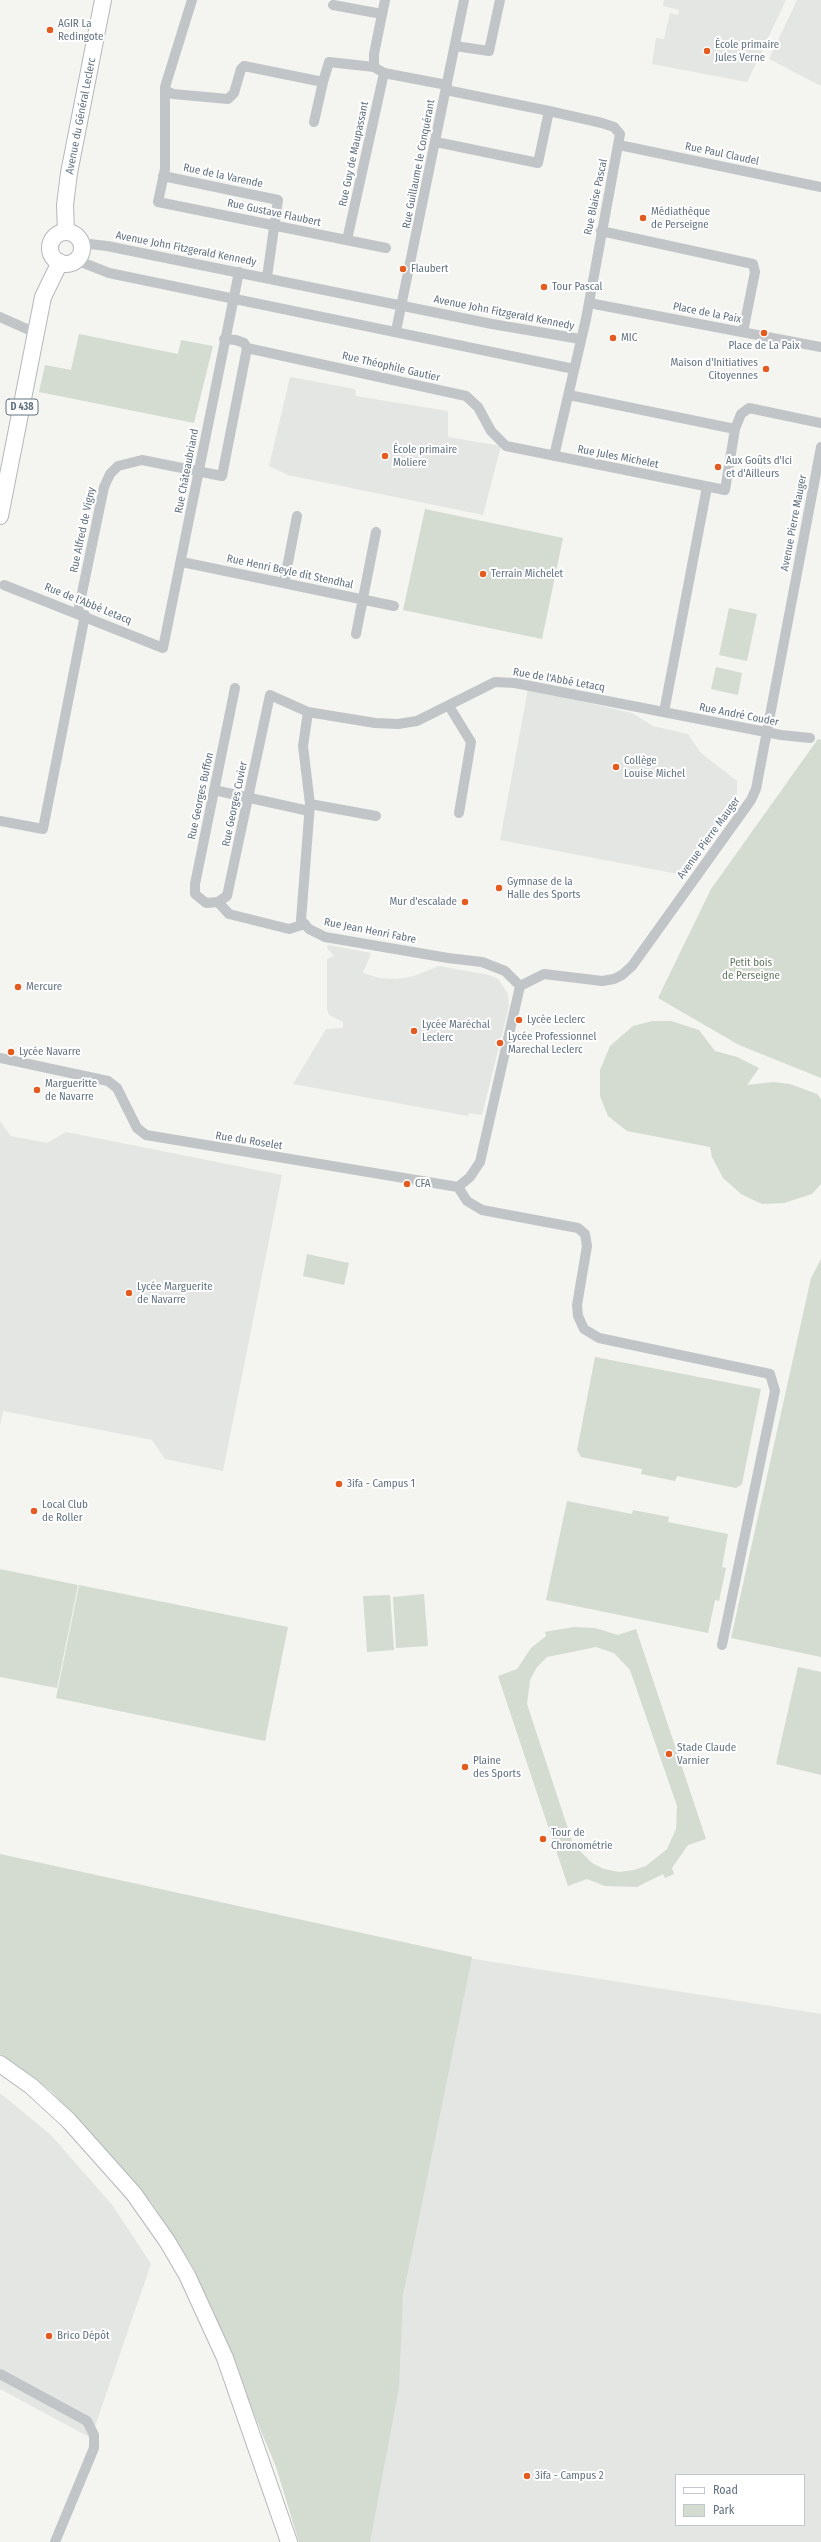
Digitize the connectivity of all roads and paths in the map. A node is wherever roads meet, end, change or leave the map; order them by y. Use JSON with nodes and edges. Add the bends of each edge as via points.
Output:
{"nodes":[{"id":1,"x":103,"y":0,"type":"edge"},
{"id":2,"x":192,"y":0,"type":"edge"},
{"id":3,"x":385,"y":0,"type":"edge"},
{"id":4,"x":464,"y":0,"type":"edge"},
{"id":5,"x":500,"y":0,"type":"edge"},
{"id":6,"x":333,"y":4,"type":"dead end"},
{"id":7,"x":382,"y":14,"type":"junction"},
{"id":8,"x":455,"y":46,"type":"junction"},
{"id":9,"x":374,"y":68,"type":"junction"},
{"id":10,"x":384,"y":73,"type":"junction"},
{"id":11,"x":323,"y":82,"type":"junction"},
{"id":12,"x":446,"y":88,"type":"junction"},
{"id":13,"x":165,"y":90,"type":"junction"},
{"id":14,"x":550,"y":111,"type":"junction"},
{"id":15,"x":314,"y":122,"type":"dead end"},
{"id":16,"x":436,"y":142,"type":"junction"},
{"id":17,"x":619,"y":145,"type":"junction"},
{"id":18,"x":163,"y":176,"type":"junction"},
{"id":19,"x":821,"y":187,"type":"edge"},
{"id":20,"x":275,"y":226,"type":"junction"},
{"id":21,"x":601,"y":231,"type":"junction"},
{"id":22,"x":66,"y":232,"type":"junction"},
{"id":23,"x":347,"y":240,"type":"junction"},
{"id":24,"x":81,"y":243,"type":"junction"},
{"id":25,"x":386,"y":248,"type":"dead end"},
{"id":26,"x":76,"y":260,"type":"junction"},
{"id":27,"x":60,"y":262,"type":"junction"},
{"id":28,"x":239,"y":272,"type":"junction"},
{"id":29,"x":268,"y":277,"type":"junction"},
{"id":30,"x":235,"y":300,"type":"junction"},
{"id":31,"x":589,"y":303,"type":"junction"},
{"id":32,"x":400,"y":304,"type":"junction"},
{"id":33,"x":0,"y":317,"type":"edge"},
{"id":34,"x":396,"y":332,"type":"junction"},
{"id":35,"x":742,"y":332,"type":"junction"},
{"id":36,"x":36,"y":333,"type":"junction"},
{"id":37,"x":224,"y":339,"type":"junction"},
{"id":38,"x":580,"y":339,"type":"junction"},
{"id":39,"x":247,"y":348,"type":"junction"},
{"id":40,"x":821,"y":348,"type":"edge"},
{"id":41,"x":574,"y":369,"type":"junction"},
{"id":42,"x":569,"y":395,"type":"junction"},
{"id":43,"x":821,"y":423,"type":"edge"},
{"id":44,"x":735,"y":430,"type":"junction"},
{"id":45,"x":506,"y":446,"type":"joint"},
{"id":46,"x":821,"y":447,"type":"edge"},
{"id":47,"x":554,"y":456,"type":"junction"},
{"id":48,"x":197,"y":472,"type":"junction"},
{"id":49,"x":707,"y":487,"type":"junction"},
{"id":50,"x":2,"y":498,"type":"edge"},
{"id":51,"x":0,"y":516,"type":"edge"},
{"id":52,"x":297,"y":516,"type":"dead end"},
{"id":53,"x":376,"y":532,"type":"dead end"},
{"id":54,"x":182,"y":562,"type":"junction"},
{"id":55,"x":284,"y":583,"type":"junction"},
{"id":56,"x":4,"y":585,"type":"dead end"},
{"id":57,"x":363,"y":600,"type":"junction"},
{"id":58,"x":394,"y":606,"type":"dead end"},
{"id":59,"x":82,"y":614,"type":"junction"},
{"id":60,"x":356,"y":634,"type":"dead end"},
{"id":61,"x":163,"y":648,"type":"joint"},
{"id":62,"x":234,"y":688,"type":"dead end"},
{"id":63,"x":270,"y":695,"type":"joint"},
{"id":64,"x":449,"y":706,"type":"junction"},
{"id":65,"x":308,"y":712,"type":"junction"},
{"id":66,"x":664,"y":712,"type":"junction"},
{"id":67,"x":767,"y":733,"type":"junction"},
{"id":68,"x":810,"y":738,"type":"dead end"},
{"id":69,"x":214,"y":790,"type":"junction"},
{"id":70,"x":248,"y":798,"type":"junction"},
{"id":71,"x":309,"y":808,"type":"junction"},
{"id":72,"x":459,"y":813,"type":"dead end"},
{"id":73,"x":376,"y":816,"type":"dead end"},
{"id":74,"x":0,"y":821,"type":"edge"},
{"id":75,"x":218,"y":902,"type":"junction"},
{"id":76,"x":305,"y":924,"type":"junction"},
{"id":77,"x":520,"y":986,"type":"junction"},
{"id":78,"x":0,"y":1058,"type":"edge"},
{"id":79,"x":458,"y":1187,"type":"junction"},
{"id":80,"x":722,"y":1645,"type":"dead end"},
{"id":81,"x":0,"y":2064,"type":"edge"},
{"id":82,"x":0,"y":2374,"type":"edge"},
{"id":83,"x":55,"y":2542,"type":"edge"},
{"id":84,"x":289,"y":2542,"type":"edge"}],
"edges":[{"from":1,"to":22,"type":"main road","name":"Avenue du Général Leclerc","via":[[68,179],[65,205]]},
{"from":2,"to":13,"type":"street"},
{"from":3,"to":7,"type":"street"},
{"from":4,"to":8,"type":"street","name":"Rue Guillaume le Conquérant"},
{"from":5,"to":8,"type":"street","via":[[489,51]]},
{"from":6,"to":7,"type":"street"},
{"from":7,"to":9,"type":"street","via":[[374,54]]},
{"from":8,"to":12,"type":"street","name":"Rue Guillaume le Conquérant"},
{"from":9,"to":10,"type":"street","name":"Rue Blaise Pascal"},
{"from":9,"to":11,"type":"street","name":"Rue Blaise Pascal","via":[[329,62]]},
{"from":10,"to":12,"type":"street","name":"Rue Blaise Pascal"},
{"from":10,"to":23,"type":"street","name":"Rue Guy de Maupassant"},
{"from":11,"to":13,"type":"street","via":[[244,66],[234,93],[228,99],[173,94]]},
{"from":11,"to":15,"type":"street"},
{"from":12,"to":14,"type":"street","name":"Rue Blaise Pascal"},
{"from":12,"to":16,"type":"street","name":"Rue Guillaume le Conquérant"},
{"from":13,"to":18,"type":"street"},
{"from":14,"to":16,"type":"street","via":[[538,163]]},
{"from":14,"to":17,"type":"street","name":"Rue Blaise Pascal","via":[[614,127],[620,134]]},
{"from":16,"to":32,"type":"street","name":"Rue Guillaume le Conquérant"},
{"from":17,"to":19,"type":"street","name":"Rue Paul Claudel"},
{"from":17,"to":21,"type":"street","name":"Rue Blaise Pascal"},
{"from":18,"to":20,"type":"street","name":"Rue de la Varende","via":[[278,200]]},
{"from":18,"to":20,"type":"street","name":"Rue Gustave Flaubert","via":[[158,202]]},
{"from":20,"to":23,"type":"street","name":"Rue Gustave Flaubert"},
{"from":20,"to":29,"type":"street"},
{"from":21,"to":31,"type":"street","name":"Rue Blaise Pascal"},
{"from":21,"to":35,"type":"street","via":[[753,264],[755,272]]},
{"from":22,"to":24,"type":"main road","via":[[78,238]]},
{"from":22,"to":27,"type":"main road","via":[[57,235],[52,242],[53,256]]},
{"from":23,"to":25,"type":"street","name":"Rue Gustave Flaubert"},
{"from":24,"to":26,"type":"main road","via":[[81,254]]},
{"from":24,"to":28,"type":"street","name":"Avenue John Fitzgerald Kennedy"},
{"from":26,"to":27,"type":"main road"},
{"from":26,"to":30,"type":"street","via":[[109,273]]},
{"from":27,"to":36,"type":"main road","number":"D 438","via":[[43,297]]},
{"from":28,"to":29,"type":"street","name":"Avenue John Fitzgerald Kennedy"},
{"from":28,"to":30,"type":"street","name":"Rue Châteaubriand"},
{"from":29,"to":32,"type":"street","name":"Avenue John Fitzgerald Kennedy"},
{"from":30,"to":34,"type":"street"},
{"from":30,"to":37,"type":"street","name":"Rue Châteaubriand"},
{"from":31,"to":35,"type":"street","name":"Place de la Paix"},
{"from":31,"to":38,"type":"street","name":"Rue Blaise Pascal"},
{"from":32,"to":34,"type":"street","name":"Rue Guillaume le Conquérant"},
{"from":32,"to":38,"type":"street","name":"Avenue John Fitzgerald Kennedy"},
{"from":33,"to":36,"type":"street"},
{"from":34,"to":41,"type":"street"},
{"from":35,"to":40,"type":"street","name":"Place de la Paix"},
{"from":36,"to":50,"type":"main road","number":"D 438"},
{"from":37,"to":39,"type":"street","name":"Rue Théophile Gautier","via":[[236,340]]},
{"from":37,"to":48,"type":"street","name":"Rue Châteaubriand"},
{"from":38,"to":41,"type":"street","name":"Avenue John Fitzgerald Kennedy"},
{"from":39,"to":45,"type":"street","name":"Rue Théophile Gautier","via":[[466,396],[478,407],[491,431]]},
{"from":39,"to":48,"type":"street","name":"Rue Alfred de Vigny","via":[[222,476]]},
{"from":41,"to":42,"type":"street","name":"Avenue John Fitzgerald Kennedy"},
{"from":42,"to":44,"type":"street"},
{"from":42,"to":47,"type":"street","name":"Avenue John Fitzgerald Kennedy"},
{"from":43,"to":44,"type":"street","via":[[749,408],[741,414]]},
{"from":44,"to":49,"type":"street","name":"Rue Jules Michelet","via":[[725,490]]},
{"from":45,"to":47,"type":"street","name":"Rue Jules Michelet"},
{"from":46,"to":67,"type":"street","name":"Avenue Pierre Mauger"},
{"from":47,"to":49,"type":"street","name":"Rue Jules Michelet"},
{"from":48,"to":54,"type":"street","name":"Rue Châteaubriand"},
{"from":48,"to":59,"type":"street","name":"Rue Alfred de Vigny","via":[[142,460],[118,466],[110,474],[104,487]]},
{"from":49,"to":66,"type":"street"},
{"from":50,"to":51,"type":"main road","number":"D 438"},
{"from":52,"to":55,"type":"street"},
{"from":53,"to":57,"type":"street"},
{"from":54,"to":55,"type":"street","name":"Rue Henri Beyle dit Stendhal"},
{"from":54,"to":61,"type":"street","name":"Rue Châteaubriand"},
{"from":55,"to":57,"type":"street","name":"Rue Henri Beyle dit Stendhal"},
{"from":56,"to":59,"type":"street","name":"Rue de l'Abbé Letacq"},
{"from":57,"to":58,"type":"street","name":"Rue Henri Beyle dit Stendhal"},
{"from":57,"to":60,"type":"street"},
{"from":59,"to":61,"type":"street","name":"Rue de l'Abbé Letacq"},
{"from":59,"to":74,"type":"street","name":"Rue Alfred de Vigny","via":[[43,829]]},
{"from":62,"to":69,"type":"street","name":"Rue Georges Buffon"},
{"from":63,"to":65,"type":"street","name":"Rue de l'Abbé Letacq"},
{"from":63,"to":70,"type":"street","name":"Rue Georges Cuvier"},
{"from":64,"to":65,"type":"street","name":"Rue de l'Abbé Letacq","via":[[417,721],[398,724],[375,723]]},
{"from":64,"to":66,"type":"street","name":"Rue de l'Abbé Letacq","via":[[495,682],[515,683]]},
{"from":64,"to":72,"type":"street","via":[[471,742]]},
{"from":65,"to":71,"type":"street","via":[[303,746]]},
{"from":66,"to":67,"type":"street","name":"Rue André Couder"},
{"from":67,"to":68,"type":"street","name":"Rue André Couder"},
{"from":67,"to":77,"type":"street","name":"Avenue Pierre Mauger","via":[[756,789],[751,800],[632,966],[614,980],[602,981],[544,974]]},
{"from":69,"to":70,"type":"street"},
{"from":69,"to":75,"type":"street","name":"Rue Georges Buffon","via":[[195,894],[206,904]]},
{"from":70,"to":71,"type":"street"},
{"from":70,"to":75,"type":"street","name":"Rue Georges Cuvier","via":[[227,896]]},
{"from":71,"to":73,"type":"street"},
{"from":71,"to":76,"type":"street","via":[[300,909],[300,920]]},
{"from":75,"to":76,"type":"street","via":[[230,914],[289,929]]},
{"from":76,"to":77,"type":"street","name":"Rue Jean Henri Fabre","via":[[325,937],[482,962],[505,971]]},
{"from":77,"to":79,"type":"street","via":[[480,1162],[470,1177]]},
{"from":78,"to":79,"type":"street","name":"Rue du Roselet","via":[[108,1081],[117,1088],[137,1128],[146,1135]]},
{"from":79,"to":80,"type":"street","via":[[467,1201],[482,1210],[578,1228],[585,1234],[587,1246],[577,1304],[578,1316],[584,1329],[599,1338],[770,1374],[775,1391]]},
{"from":81,"to":84,"type":"main road","via":[[31,2086],[69,2121],[134,2194],[167,2241],[187,2275],[225,2358]]},
{"from":82,"to":83,"type":"street","via":[[88,2422],[94,2435],[94,2448]]}]}
